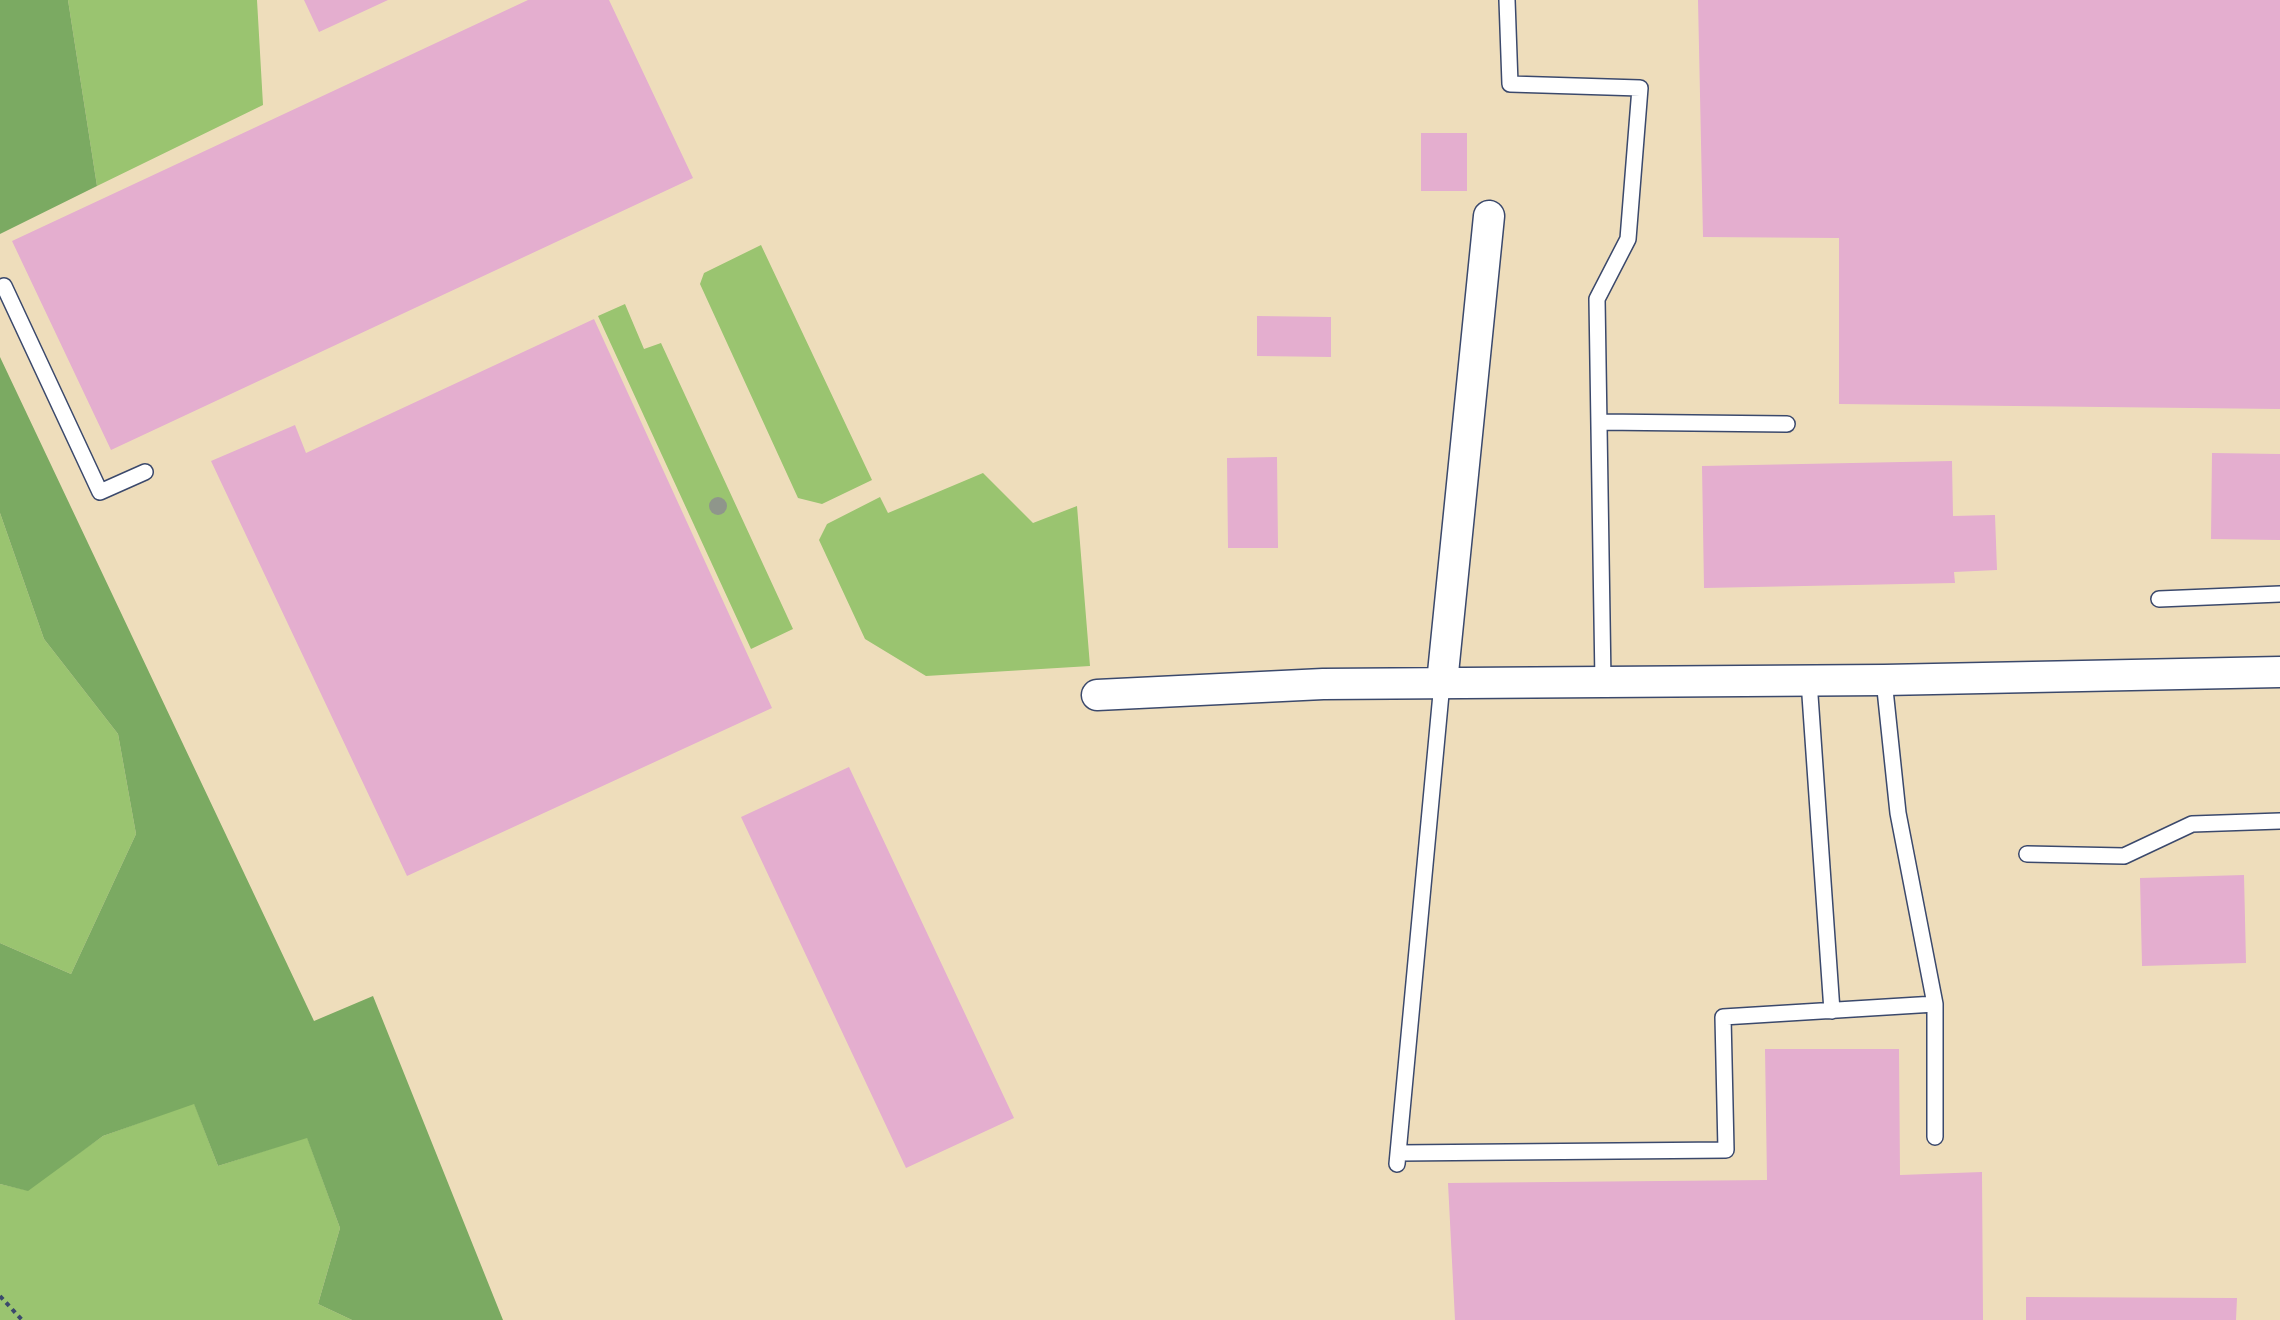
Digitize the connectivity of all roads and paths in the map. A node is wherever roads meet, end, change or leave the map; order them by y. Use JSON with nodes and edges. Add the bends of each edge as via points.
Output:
{"nodes":[{"id":1,"x":1507,"y":0,"type":"edge"},
{"id":2,"x":1489,"y":216,"type":"dead end"},
{"id":3,"x":4,"y":286,"type":"dead end"},
{"id":4,"x":1599,"y":422,"type":"junction"},
{"id":5,"x":1787,"y":424,"type":"dead end"},
{"id":6,"x":145,"y":472,"type":"dead end"},
{"id":7,"x":2280,"y":594,"type":"edge"},
{"id":8,"x":2159,"y":599,"type":"dead end"},
{"id":9,"x":2280,"y":672,"type":"edge"},
{"id":10,"x":1884,"y":680,"type":"junction"},
{"id":11,"x":1809,"y":681,"type":"junction"},
{"id":12,"x":1603,"y":682,"type":"junction"},
{"id":13,"x":1442,"y":683,"type":"junction"},
{"id":14,"x":1097,"y":695,"type":"dead end"},
{"id":15,"x":2280,"y":821,"type":"edge"},
{"id":16,"x":2027,"y":854,"type":"dead end"},
{"id":17,"x":1935,"y":1004,"type":"junction"},
{"id":18,"x":1832,"y":1011,"type":"junction"},
{"id":19,"x":1935,"y":1137,"type":"dead end"},
{"id":20,"x":0,"y":1296,"type":"edge"},
{"id":21,"x":22,"y":1320,"type":"edge"}],
"edges":[{"from":1,"to":4,"type":"lane","via":[[1510,84],[1640,88],[1628,239],[1597,299]]},
{"from":2,"to":13,"type":"street"},
{"from":3,"to":6,"type":"lane","via":[[100,492]]},
{"from":4,"to":5,"type":"lane"},
{"from":4,"to":12,"type":"lane"},
{"from":7,"to":8,"type":"lane"},
{"from":9,"to":10,"type":"street"},
{"from":10,"to":11,"type":"street"},
{"from":10,"to":17,"type":"lane","via":[[1898,813]]},
{"from":11,"to":12,"type":"street"},
{"from":11,"to":18,"type":"lane"},
{"from":12,"to":13,"type":"street"},
{"from":13,"to":14,"type":"street","via":[[1323,684]]},
{"from":13,"to":18,"type":"lane","via":[[1398,1158],[1726,1150],[1723,1017]]},
{"from":15,"to":16,"type":"lane","via":[[2192,824],[2124,856]]},
{"from":17,"to":18,"type":"lane"},
{"from":17,"to":19,"type":"lane"},
{"from":20,"to":21,"type":"path"}]}
